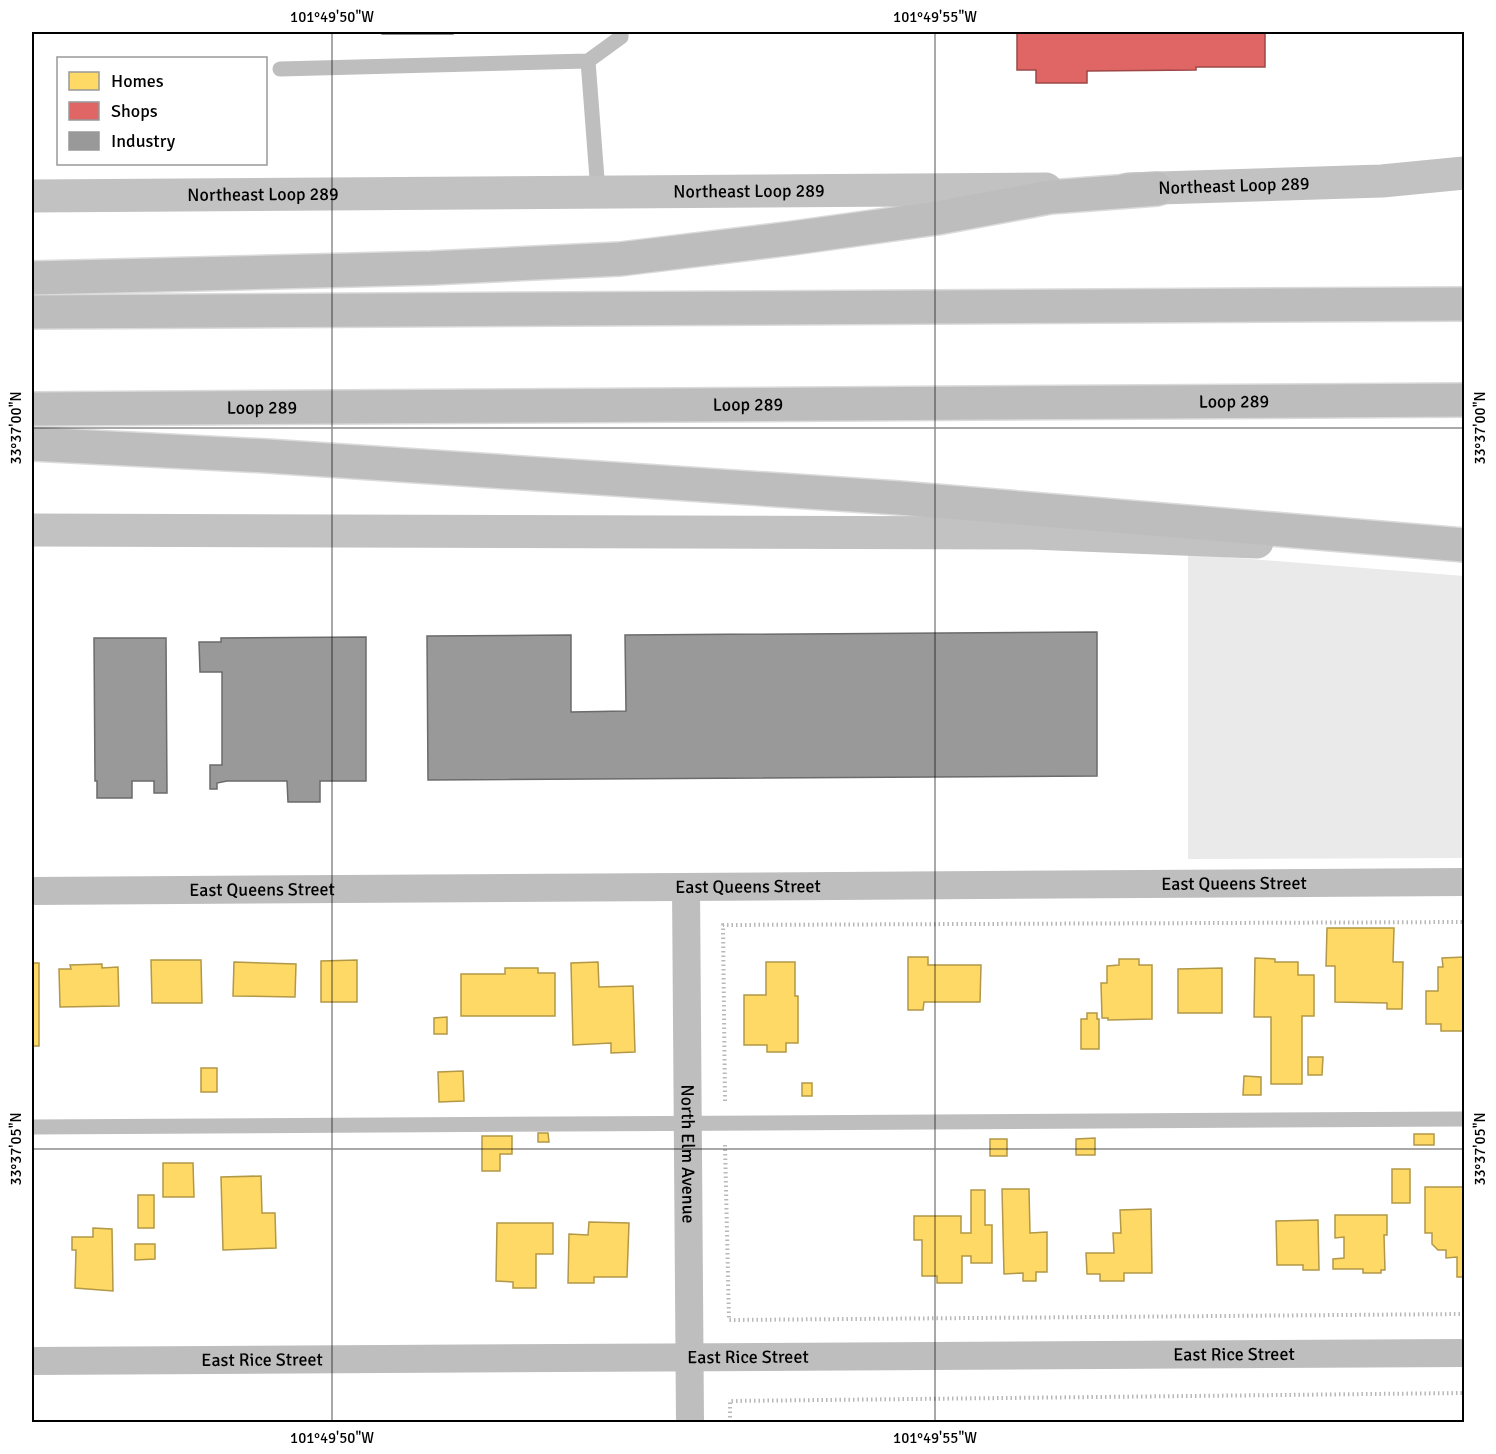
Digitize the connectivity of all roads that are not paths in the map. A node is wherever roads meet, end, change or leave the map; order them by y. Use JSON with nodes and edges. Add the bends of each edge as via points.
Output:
{"nodes":[{"id":1,"x":621,"y":32,"type":"edge"},
{"id":2,"x":588,"y":61,"type":"junction"},
{"id":3,"x":280,"y":69,"type":"dead end"},
{"id":4,"x":1464,"y":173,"type":"edge"},
{"id":5,"x":1157,"y":189,"type":"junction"},
{"id":6,"x":597,"y":192,"type":"junction"},
{"id":7,"x":32,"y":196,"type":"edge"},
{"id":8,"x":32,"y":278,"type":"edge"},
{"id":9,"x":1464,"y":304,"type":"edge"},
{"id":10,"x":32,"y":312,"type":"edge"},
{"id":11,"x":1464,"y":400,"type":"edge"},
{"id":12,"x":32,"y":409,"type":"edge"},
{"id":13,"x":32,"y":444,"type":"edge"},
{"id":14,"x":32,"y":530,"type":"edge"},
{"id":15,"x":1464,"y":547,"type":"edge"},
{"id":16,"x":1464,"y":882,"type":"edge"},
{"id":17,"x":686,"y":887,"type":"junction"},
{"id":18,"x":32,"y":891,"type":"edge"},
{"id":19,"x":1464,"y":1119,"type":"edge"},
{"id":20,"x":687,"y":1122,"type":"junction"},
{"id":21,"x":32,"y":1127,"type":"edge"},
{"id":22,"x":1464,"y":1353,"type":"edge"},
{"id":23,"x":689,"y":1357,"type":"junction"},
{"id":24,"x":32,"y":1361,"type":"edge"},
{"id":25,"x":690,"y":1422,"type":"edge"}],
"edges":[{"from":1,"to":2,"type":"lane","via":[[621,37]]},
{"from":2,"to":3,"type":"lane"},
{"from":2,"to":6,"type":"lane"},
{"from":4,"to":5,"type":"main road","name":"Northeast Loop 289","via":[[1382,181]]},
{"from":5,"to":6,"type":"main road","name":"Northeast Loop 289"},
{"from":5,"to":8,"type":"highway","via":[[1050,197],[937,218],[620,259]]},
{"from":6,"to":7,"type":"main road","name":"Northeast Loop 289"},
{"from":9,"to":10,"type":"highway"},
{"from":11,"to":12,"type":"highway","name":"Loop 289"},
{"from":13,"to":15,"type":"highway","via":[[899,498]]},
{"from":14,"to":15,"type":"main road","via":[[1008,533]]},
{"from":16,"to":17,"type":"street","name":"East Queens Street"},
{"from":17,"to":18,"type":"street","name":"East Queens Street"},
{"from":17,"to":20,"type":"street","name":"North Elm Avenue"},
{"from":19,"to":20,"type":"lane"},
{"from":20,"to":21,"type":"lane"},
{"from":20,"to":23,"type":"street","name":"North Elm Avenue"},
{"from":22,"to":23,"type":"street","name":"East Rice Street"},
{"from":23,"to":24,"type":"street","name":"East Rice Street"},
{"from":23,"to":25,"type":"street","name":"North Elm Avenue"}]}
